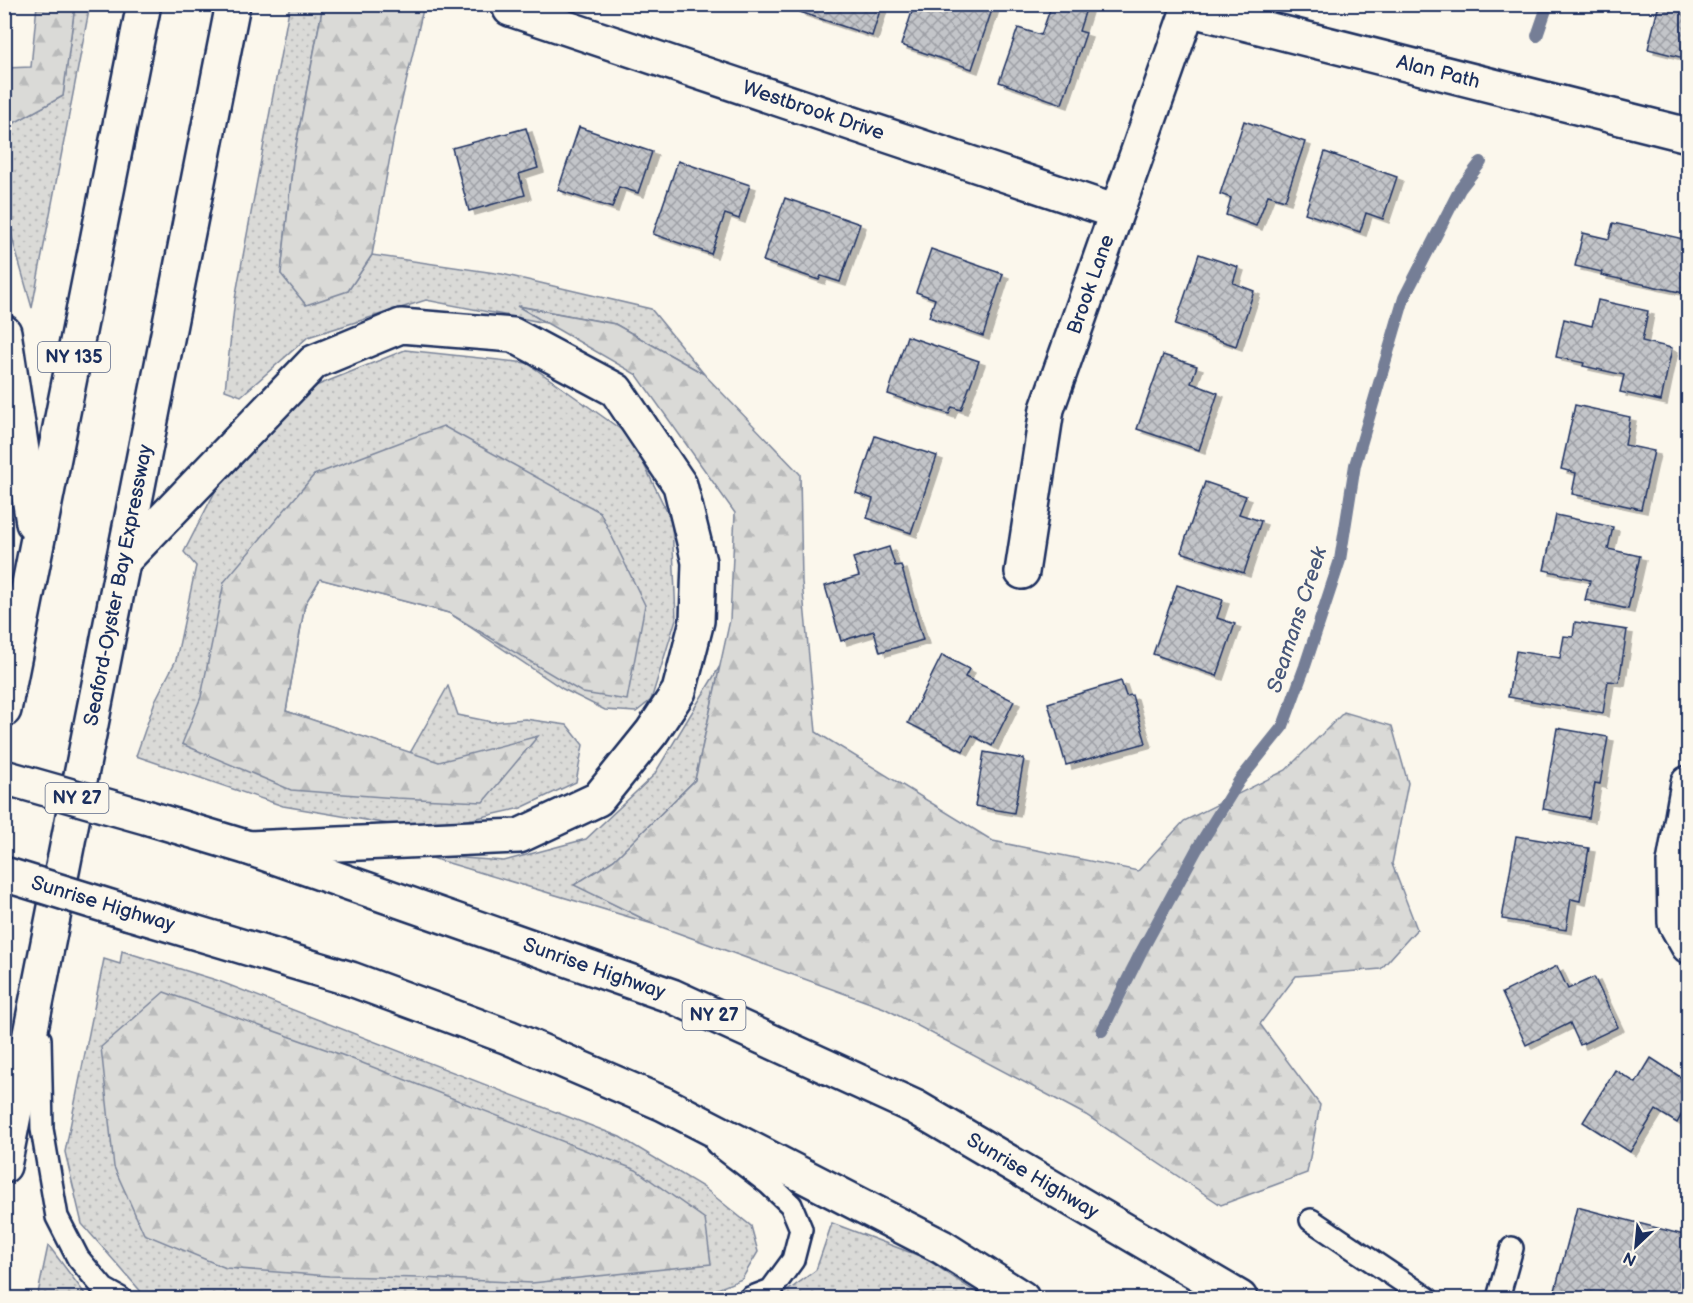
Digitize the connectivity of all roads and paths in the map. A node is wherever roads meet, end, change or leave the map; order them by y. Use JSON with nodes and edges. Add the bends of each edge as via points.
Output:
{"nodes":[{"id":1,"x":144,"y":4,"type":"edge"},
{"id":2,"x":233,"y":4,"type":"edge"},
{"id":3,"x":1189,"y":7,"type":"edge"},
{"id":4,"x":510,"y":9,"type":"dead end"},
{"id":5,"x":1689,"y":135,"type":"edge"},
{"id":6,"x":1116,"y":212,"type":"junction"},
{"id":7,"x":4,"y":332,"type":"edge"},
{"id":8,"x":37,"y":545,"type":"junction"},
{"id":9,"x":123,"y":561,"type":"junction"},
{"id":10,"x":1022,"y":572,"type":"dead end"},
{"id":11,"x":4,"y":710,"type":"edge"},
{"id":12,"x":4,"y":777,"type":"edge"},
{"id":13,"x":1689,"y":783,"type":"edge"},
{"id":14,"x":249,"y":848,"type":"junction"},
{"id":15,"x":4,"y":874,"type":"edge"},
{"id":16,"x":1689,"y":946,"type":"edge"},
{"id":17,"x":39,"y":991,"type":"junction"},
{"id":18,"x":664,"y":1104,"type":"junction"},
{"id":19,"x":4,"y":1166,"type":"edge"},
{"id":20,"x":1311,"y":1220,"type":"dead end"},
{"id":21,"x":1512,"y":1248,"type":"dead end"},
{"id":22,"x":120,"y":1299,"type":"edge"},
{"id":23,"x":750,"y":1299,"type":"edge"},
{"id":24,"x":1022,"y":1299,"type":"edge"},
{"id":25,"x":1240,"y":1299,"type":"edge"},
{"id":26,"x":1427,"y":1299,"type":"edge"},
{"id":27,"x":1498,"y":1299,"type":"edge"}],
"edges":[{"from":1,"to":8,"type":"main road","number":"NY 135"},
{"from":2,"to":9,"type":"main road","name":"Seaford-Oyster Bay Expressway"},
{"from":3,"to":5,"type":"main road","name":"Alan Path"},
{"from":3,"to":6,"type":"main road","name":"Brook Lane"},
{"from":4,"to":6,"type":"main road","name":"Westbrook Drive"},
{"from":6,"to":10,"type":"main road","name":"Brook Lane","via":[[1047,409]]},
{"from":7,"to":8,"type":"main road"},
{"from":8,"to":11,"type":"main road","number":"NY 135"},
{"from":9,"to":14,"type":"main road","via":[[314,362],[401,326],[513,334],[616,390],[680,485],[699,562],[697,621],[678,691],[652,732],[598,799],[519,836]]},
{"from":9,"to":17,"type":"main road","name":"Seaford-Oyster Bay Expressway"},
{"from":12,"to":14,"type":"main road","name":"Sunrise Highway","number":"NY 27","bridge":true},
{"from":13,"to":16,"type":"main road","via":[[1674,863],[1675,923]]},
{"from":14,"to":25,"type":"main road","name":"Sunrise Highway","number":"NY 27","via":[[672,996],[915,1107]]},
{"from":15,"to":18,"type":"main road","name":"Sunrise Highway","bridge":true,"via":[[351,979],[508,1037]]},
{"from":17,"to":19,"type":"main road","name":"Seaford-Oyster Bay Expressway"},
{"from":17,"to":22,"type":"lane","via":[[42,1129],[57,1216],[78,1258],[104,1289]]},
{"from":18,"to":23,"type":"lane","via":[[769,1184],[790,1205],[801,1229],[793,1260],[771,1290]]},
{"from":18,"to":24,"type":"main road","name":"Sunrise Highway","via":[[942,1247]]},
{"from":20,"to":26,"type":"lane"},
{"from":21,"to":27,"type":"lane"}]}
